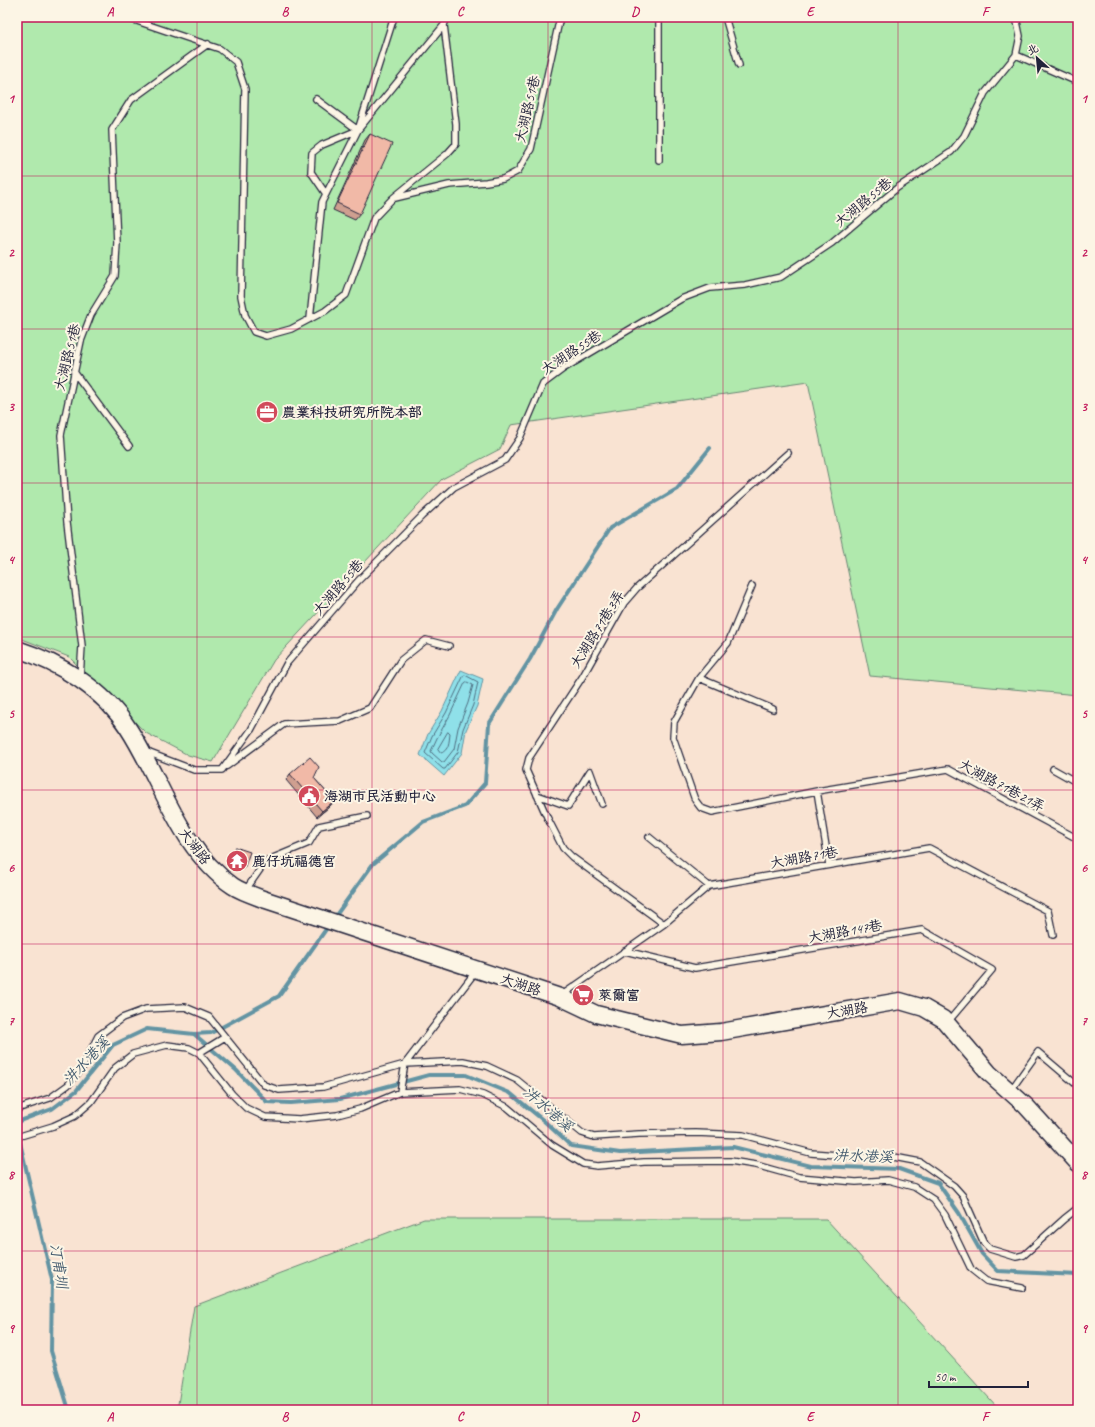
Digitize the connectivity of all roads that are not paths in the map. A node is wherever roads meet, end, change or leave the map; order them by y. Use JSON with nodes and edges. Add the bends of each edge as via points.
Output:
{"nodes":[{"id":1,"x":125,"y":17,"type":"edge"},
{"id":2,"x":394,"y":17,"type":"edge"},
{"id":3,"x":447,"y":17,"type":"edge"},
{"id":4,"x":560,"y":17,"type":"edge"},
{"id":5,"x":659,"y":17,"type":"edge"},
{"id":6,"x":725,"y":17,"type":"edge"},
{"id":7,"x":1016,"y":17,"type":"edge"},
{"id":8,"x":444,"y":25,"type":"junction"},
{"id":9,"x":208,"y":44,"type":"junction"},
{"id":10,"x":1016,"y":55,"type":"junction"},
{"id":11,"x":739,"y":65,"type":"dead end"},
{"id":12,"x":1078,"y":79,"type":"edge"},
{"id":13,"x":316,"y":99,"type":"dead end"},
{"id":14,"x":358,"y":130,"type":"junction"},
{"id":15,"x":659,"y":160,"type":"dead end"},
{"id":16,"x":326,"y":194,"type":"junction"},
{"id":17,"x":392,"y":198,"type":"junction"},
{"id":18,"x":310,"y":319,"type":"junction"},
{"id":19,"x":74,"y":372,"type":"junction"},
{"id":20,"x":129,"y":446,"type":"dead end"},
{"id":21,"x":788,"y":453,"type":"dead end"},
{"id":22,"x":752,"y":586,"type":"dead end"},
{"id":23,"x":449,"y":646,"type":"dead end"},
{"id":24,"x":17,"y":649,"type":"edge"},
{"id":25,"x":699,"y":678,"type":"junction"},
{"id":26,"x":80,"y":679,"type":"junction"},
{"id":27,"x":773,"y":709,"type":"dead end"},
{"id":28,"x":139,"y":748,"type":"junction"},
{"id":29,"x":1053,"y":769,"type":"dead end"},
{"id":30,"x":222,"y":770,"type":"junction"},
{"id":31,"x":1078,"y":784,"type":"edge"},
{"id":32,"x":817,"y":791,"type":"junction"},
{"id":33,"x":537,"y":795,"type":"junction"},
{"id":34,"x":602,"y":804,"type":"dead end"},
{"id":35,"x":367,"y":816,"type":"dead end"},
{"id":36,"x":649,"y":837,"type":"dead end"},
{"id":37,"x":1078,"y":839,"type":"edge"},
{"id":38,"x":829,"y":865,"type":"junction"},
{"id":39,"x":709,"y":886,"type":"junction"},
{"id":40,"x":245,"y":891,"type":"junction"},
{"id":41,"x":664,"y":924,"type":"junction"},
{"id":42,"x":1053,"y":935,"type":"dead end"},
{"id":43,"x":625,"y":951,"type":"junction"},
{"id":44,"x":478,"y":969,"type":"junction"},
{"id":45,"x":560,"y":996,"type":"junction"},
{"id":46,"x":946,"y":1023,"type":"junction"},
{"id":47,"x":225,"y":1037,"type":"junction"},
{"id":48,"x":199,"y":1053,"type":"junction"},
{"id":49,"x":405,"y":1064,"type":"junction"},
{"id":50,"x":1078,"y":1086,"type":"edge"},
{"id":51,"x":400,"y":1092,"type":"junction"},
{"id":52,"x":1010,"y":1092,"type":"junction"},
{"id":53,"x":17,"y":1109,"type":"edge"},
{"id":54,"x":17,"y":1137,"type":"edge"},
{"id":55,"x":1078,"y":1163,"type":"edge"},
{"id":56,"x":1078,"y":1208,"type":"edge"},
{"id":57,"x":1022,"y":1288,"type":"dead end"}],
"edges":[{"from":1,"to":9,"type":"lane"},
{"from":2,"to":14,"type":"lane"},
{"from":3,"to":8,"type":"lane"},
{"from":4,"to":17,"type":"lane","name":"大湖路51巷","via":[[531,149],[518,171],[503,179],[448,185]]},
{"from":5,"to":15,"type":"lane"},
{"from":6,"to":11,"type":"lane"},
{"from":7,"to":10,"type":"lane","name":"大湖路55巷","via":[[1020,36]]},
{"from":8,"to":14,"type":"lane"},
{"from":8,"to":17,"type":"lane","via":[[456,124],[456,144]]},
{"from":9,"to":18,"type":"lane","via":[[220,49],[236,62],[245,89],[241,296],[245,315],[254,332],[266,336],[291,329]]},
{"from":9,"to":19,"type":"lane","name":"大湖路51巷","via":[[131,100],[112,130],[117,244],[115,276],[91,315],[81,341]]},
{"from":10,"to":12,"type":"lane","via":[[1073,80]]},
{"from":10,"to":30,"type":"lane","name":"大湖路55巷","via":[[985,93],[964,136],[951,152],[897,188],[832,243],[781,277],[745,285],[710,288],[681,299],[563,369],[543,384],[520,438],[505,460],[454,488],[422,516],[358,581],[288,663],[251,730]]},
{"from":13,"to":14,"type":"lane"},
{"from":14,"to":16,"type":"lane"},
{"from":14,"to":16,"type":"lane","via":[[322,145],[312,153],[311,172]]},
{"from":16,"to":18,"type":"lane","via":[[322,202]]},
{"from":17,"to":18,"type":"lane","via":[[374,218],[346,295]]},
{"from":19,"to":20,"type":"lane"},
{"from":19,"to":26,"type":"lane","name":"大湖路51巷","via":[[61,435],[67,522],[82,646]]},
{"from":21,"to":33,"type":"lane","name":"大湖路71巷3弄","via":[[637,588],[624,603],[583,676],[529,758],[526,770]]},
{"from":22,"to":25,"type":"lane","name":"大湖路71巷21弄","via":[[728,643]]},
{"from":23,"to":30,"type":"lane","via":[[426,640],[401,660],[370,708],[340,721],[284,724]]},
{"from":24,"to":26,"type":"street","name":"大湖路","via":[[38,656]]},
{"from":25,"to":27,"type":"lane"},
{"from":25,"to":32,"type":"lane","name":"大湖路71巷21弄","via":[[674,722],[673,737],[695,800],[701,808],[712,812]]},
{"from":26,"to":28,"type":"street","name":"大湖路","via":[[108,704],[128,728]]},
{"from":28,"to":30,"type":"lane","via":[[194,770]]},
{"from":28,"to":40,"type":"street","name":"大湖路","via":[[181,827],[206,862],[233,886]]},
{"from":29,"to":31,"type":"lane"},
{"from":32,"to":37,"type":"lane","name":"大湖路71巷21弄","via":[[948,769]]},
{"from":32,"to":38,"type":"lane"},
{"from":33,"to":34,"type":"lane","via":[[568,806],[590,771]]},
{"from":33,"to":41,"type":"lane","name":"大湖路71巷3弄","via":[[563,848]]},
{"from":35,"to":40,"type":"lane","via":[[319,826],[309,843],[266,861]]},
{"from":36,"to":39,"type":"lane"},
{"from":38,"to":39,"type":"lane","name":"大湖路71巷"},
{"from":38,"to":42,"type":"lane","name":"大湖路71巷","via":[[929,848],[1048,911]]},
{"from":39,"to":41,"type":"lane"},
{"from":40,"to":44,"type":"street","name":"大湖路"},
{"from":41,"to":43,"type":"lane"},
{"from":43,"to":45,"type":"lane"},
{"from":43,"to":46,"type":"lane","name":"大湖路147巷","via":[[695,968],[922,930],[992,970]]},
{"from":44,"to":45,"type":"street","name":"大湖路"},
{"from":44,"to":49,"type":"lane"},
{"from":45,"to":46,"type":"street","name":"大湖路","via":[[596,1014],[682,1035],[721,1032],[900,1001],[924,1008]]},
{"from":46,"to":52,"type":"street","name":"大湖路"},
{"from":47,"to":48,"type":"lane"},
{"from":47,"to":49,"type":"lane","via":[[264,1084],[279,1090],[323,1088]]},
{"from":47,"to":53,"type":"lane","via":[[209,1018],[185,1007],[146,1009],[122,1018],[98,1036],[82,1068],[68,1085],[50,1098]]},
{"from":48,"to":51,"type":"lane","via":[[246,1108],[265,1117],[299,1120],[337,1115],[360,1109]]},
{"from":48,"to":54,"type":"lane","via":[[189,1048],[167,1045],[133,1054],[115,1068],[91,1102],[75,1116]]},
{"from":49,"to":51,"type":"lane"},
{"from":49,"to":56,"type":"lane","via":[[463,1061],[487,1066],[517,1080],[582,1133],[594,1137],[696,1133],[743,1135],[811,1153],[894,1157],[920,1162],[954,1186],[963,1196],[984,1243],[990,1249],[1016,1257],[1024,1255]]},
{"from":50,"to":52,"type":"lane","via":[[1038,1052]]},
{"from":51,"to":57,"type":"lane","via":[[460,1089],[483,1094],[507,1107],[552,1145],[583,1164],[598,1166],[644,1162],[730,1161],[799,1177],[856,1182],[888,1180],[914,1187],[934,1200],[945,1215],[971,1269],[986,1282]]},
{"from":52,"to":55,"type":"street","name":"大湖路"}]}
